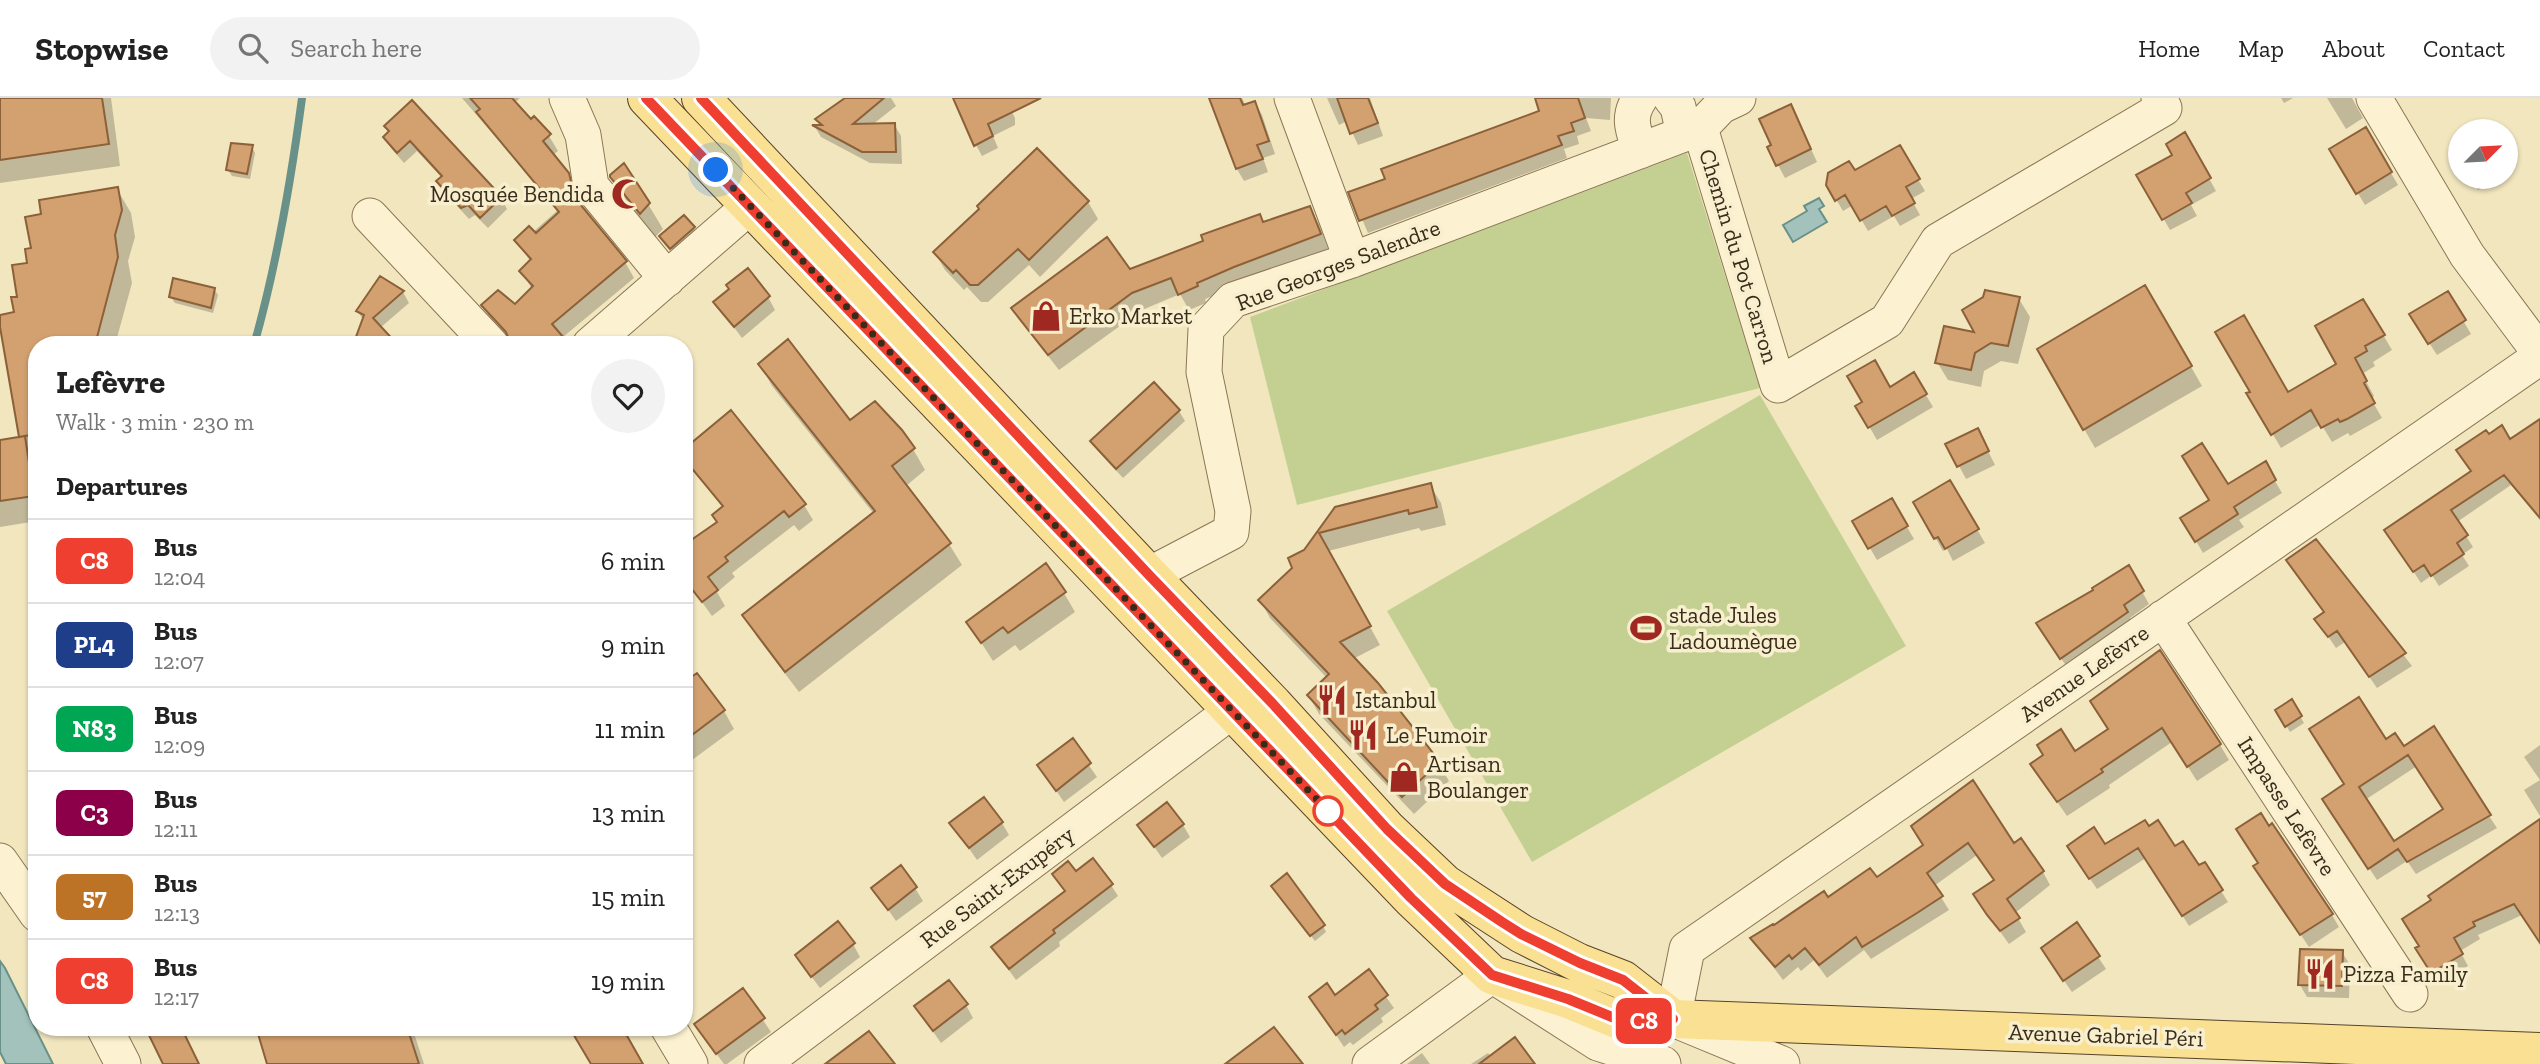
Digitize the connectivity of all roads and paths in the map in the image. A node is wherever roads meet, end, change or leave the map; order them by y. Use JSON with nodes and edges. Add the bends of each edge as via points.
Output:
{"nodes":[{"id":1,"x":567,"y":98,"type":"edge"},
{"id":2,"x":701,"y":98,"type":"edge"},
{"id":3,"x":1292,"y":98,"type":"edge"},
{"id":4,"x":1640,"y":98,"type":"edge"},
{"id":5,"x":1671,"y":98,"type":"edge"},
{"id":6,"x":1738,"y":98,"type":"edge"},
{"id":7,"x":2159,"y":98,"type":"edge"},
{"id":8,"x":2374,"y":98,"type":"edge"},
{"id":9,"x":665,"y":104,"type":"edge"},
{"id":10,"x":1692,"y":131,"type":"junction"},
{"id":11,"x":1640,"y":151,"type":"junction"},
{"id":12,"x":751,"y":206,"type":"junction"},
{"id":13,"x":370,"y":216,"type":"dead end"},
{"id":14,"x":1352,"y":260,"type":"junction"},
{"id":15,"x":667,"y":279,"type":"junction"},
{"id":16,"x":892,"y":300,"type":"junction"},
{"id":17,"x":483,"y":336,"type":"edge"},
{"id":18,"x":600,"y":336,"type":"edge"},
{"id":19,"x":2540,"y":355,"type":"edge"},
{"id":20,"x":1149,"y":575,"type":"junction"},
{"id":21,"x":2163,"y":618,"type":"junction"},
{"id":22,"x":1233,"y":710,"type":"junction"},
{"id":23,"x":0,"y":861,"type":"edge"},
{"id":24,"x":28,"y":901,"type":"edge"},
{"id":25,"x":1492,"y":975,"type":"junction"},
{"id":26,"x":2410,"y":994,"type":"dead end"},
{"id":27,"x":1673,"y":1019,"type":"junction"},
{"id":28,"x":109,"y":1036,"type":"edge"},
{"id":29,"x":673,"y":1036,"type":"edge"},
{"id":30,"x":2540,"y":1052,"type":"edge"},
{"id":31,"x":2450,"y":1056,"type":"edge"},
{"id":32,"x":123,"y":1064,"type":"edge"},
{"id":33,"x":690,"y":1064,"type":"edge"},
{"id":34,"x":762,"y":1064,"type":"edge"},
{"id":35,"x":1370,"y":1064,"type":"edge"},
{"id":36,"x":1663,"y":1064,"type":"edge"},
{"id":37,"x":1734,"y":1064,"type":"edge"},
{"id":38,"x":1782,"y":1064,"type":"edge"}],
"edges":[{"from":1,"to":15,"type":"street","via":[[583,135],[591,186]]},
{"from":2,"to":16,"type":"main road"},
{"from":3,"to":14,"type":"street"},
{"from":4,"to":11,"type":"street","via":[[1631,123]]},
{"from":5,"to":10,"type":"street"},
{"from":6,"to":10,"type":"street"},
{"from":7,"to":10,"type":"street","name":"Chemin du Pot Carron","via":[[2164,108],[1938,241],[1887,321],[1778,385]]},
{"from":8,"to":19,"type":"street","via":[[2467,255]]},
{"from":9,"to":12,"type":"main road","name":"Avenue Gabriel Péri"},
{"from":10,"to":11,"type":"street","name":"Rue Georges Salendre"},
{"from":11,"to":14,"type":"street","name":"Rue Georges Salendre"},
{"from":12,"to":15,"type":"street"},
{"from":12,"to":16,"type":"main road","via":[[778,205],[855,285]]},
{"from":12,"to":22,"type":"main road","name":"Avenue Gabriel Péri"},
{"from":13,"to":17,"type":"street"},
{"from":14,"to":20,"type":"street","name":"Rue Georges Salendre","via":[[1233,300],[1206,329],[1204,372],[1233,511],[1231,532]]},
{"from":15,"to":18,"type":"street"},
{"from":16,"to":20,"type":"main road"},
{"from":19,"to":21,"type":"street","name":"Avenue Lefèvre"},
{"from":20,"to":27,"type":"main road","via":[[1387,829],[1445,884],[1521,934],[1623,980]]},
{"from":21,"to":26,"type":"street","name":"Impasse Lefèvre"},
{"from":21,"to":27,"type":"street","name":"Avenue Lefèvre","via":[[1687,949]]},
{"from":22,"to":25,"type":"main road","name":"Avenue Gabriel Péri","via":[[1411,898]]},
{"from":22,"to":34,"type":"street","name":"Rue Saint-Exupéry"},
{"from":23,"to":24,"type":"street"},
{"from":25,"to":27,"type":"main road","name":"Avenue Gabriel Péri","via":[[1624,1022]]},
{"from":25,"to":35,"type":"street"},
{"from":25,"to":36,"type":"street","via":[[1598,1042]]},
{"from":27,"to":31,"type":"main road","name":"Avenue Gabriel Péri"},
{"from":27,"to":37,"type":"street"},
{"from":27,"to":38,"type":"street"},
{"from":28,"to":32,"type":"street"},
{"from":29,"to":33,"type":"street"},
{"from":30,"to":31,"type":"main road","name":"Avenue Gabriel Péri"}]}
